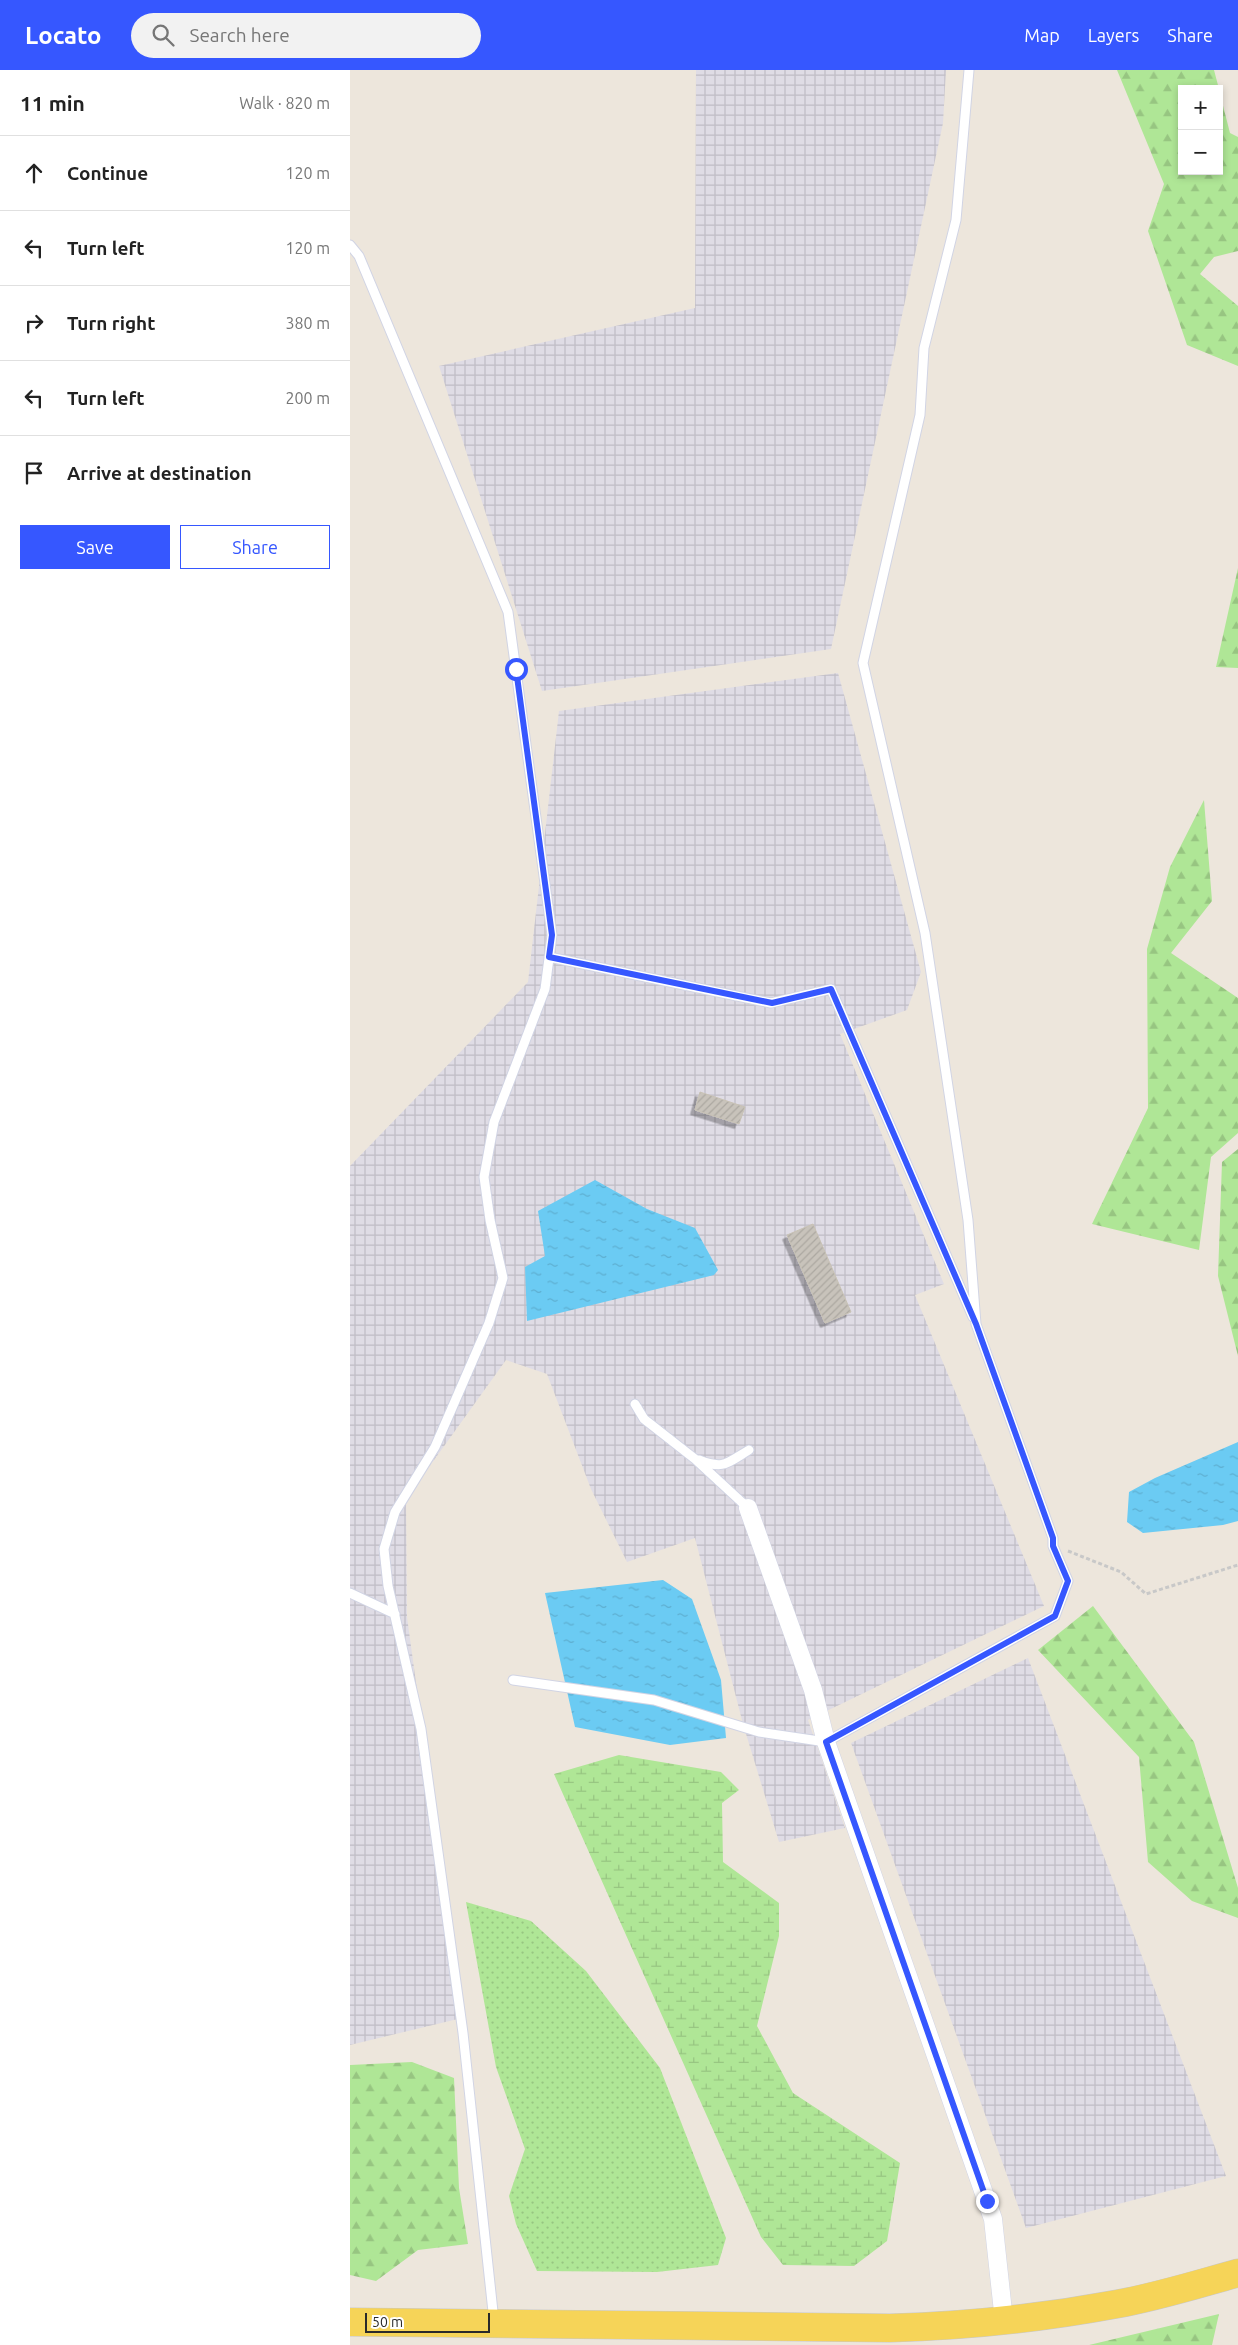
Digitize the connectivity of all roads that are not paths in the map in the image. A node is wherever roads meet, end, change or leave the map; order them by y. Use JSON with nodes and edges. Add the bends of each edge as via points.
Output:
{"nodes":[{"id":1,"x":970,"y":70,"type":"edge"},
{"id":2,"x":350,"y":245,"type":"edge"},
{"id":3,"x":549,"y":957,"type":"junction"},
{"id":4,"x":976,"y":1324,"type":"junction"},
{"id":5,"x":634,"y":1404,"type":"dead end"},
{"id":6,"x":749,"y":1450,"type":"dead end"},
{"id":7,"x":695,"y":1459,"type":"junction"},
{"id":8,"x":748,"y":1508,"type":"joint"},
{"id":9,"x":350,"y":1593,"type":"edge"},
{"id":10,"x":395,"y":1614,"type":"junction"},
{"id":11,"x":512,"y":1680,"type":"dead end"},
{"id":12,"x":826,"y":1742,"type":"junction"},
{"id":13,"x":1238,"y":2273,"type":"edge"},
{"id":14,"x":1004,"y":2321,"type":"junction"},
{"id":15,"x":350,"y":2322,"type":"edge"},
{"id":16,"x":494,"y":2324,"type":"junction"}],
"edges":[{"from":1,"to":4,"type":"lane","via":[[956,220],[924,348],[920,415],[863,663],[925,933],[968,1220]]},
{"from":2,"to":3,"type":"lane","via":[[359,256],[508,612],[552,935]]},
{"from":3,"to":4,"type":"lane","via":[[772,1003],[831,989]]},
{"from":3,"to":10,"type":"lane","via":[[546,989],[494,1122],[484,1177],[503,1278],[489,1324],[435,1447],[394,1512],[384,1549]]},
{"from":4,"to":12,"type":"lane","via":[[1068,1581],[1055,1616]]},
{"from":5,"to":7,"type":"lane","via":[[644,1419]]},
{"from":6,"to":7,"type":"lane","via":[[715,1466]]},
{"from":7,"to":8,"type":"lane"},
{"from":8,"to":12,"type":"street","via":[[813,1690]]},
{"from":9,"to":10,"type":"lane"},
{"from":10,"to":16,"type":"lane","via":[[421,1729],[463,2033]]},
{"from":11,"to":12,"type":"lane","via":[[654,1700],[759,1732]]},
{"from":12,"to":14,"type":"street","via":[[994,2219]]},
{"from":13,"to":14,"type":"main road","via":[[1119,2304]]},
{"from":14,"to":16,"type":"main road","via":[[890,2328]]},
{"from":15,"to":16,"type":"main road"}]}
